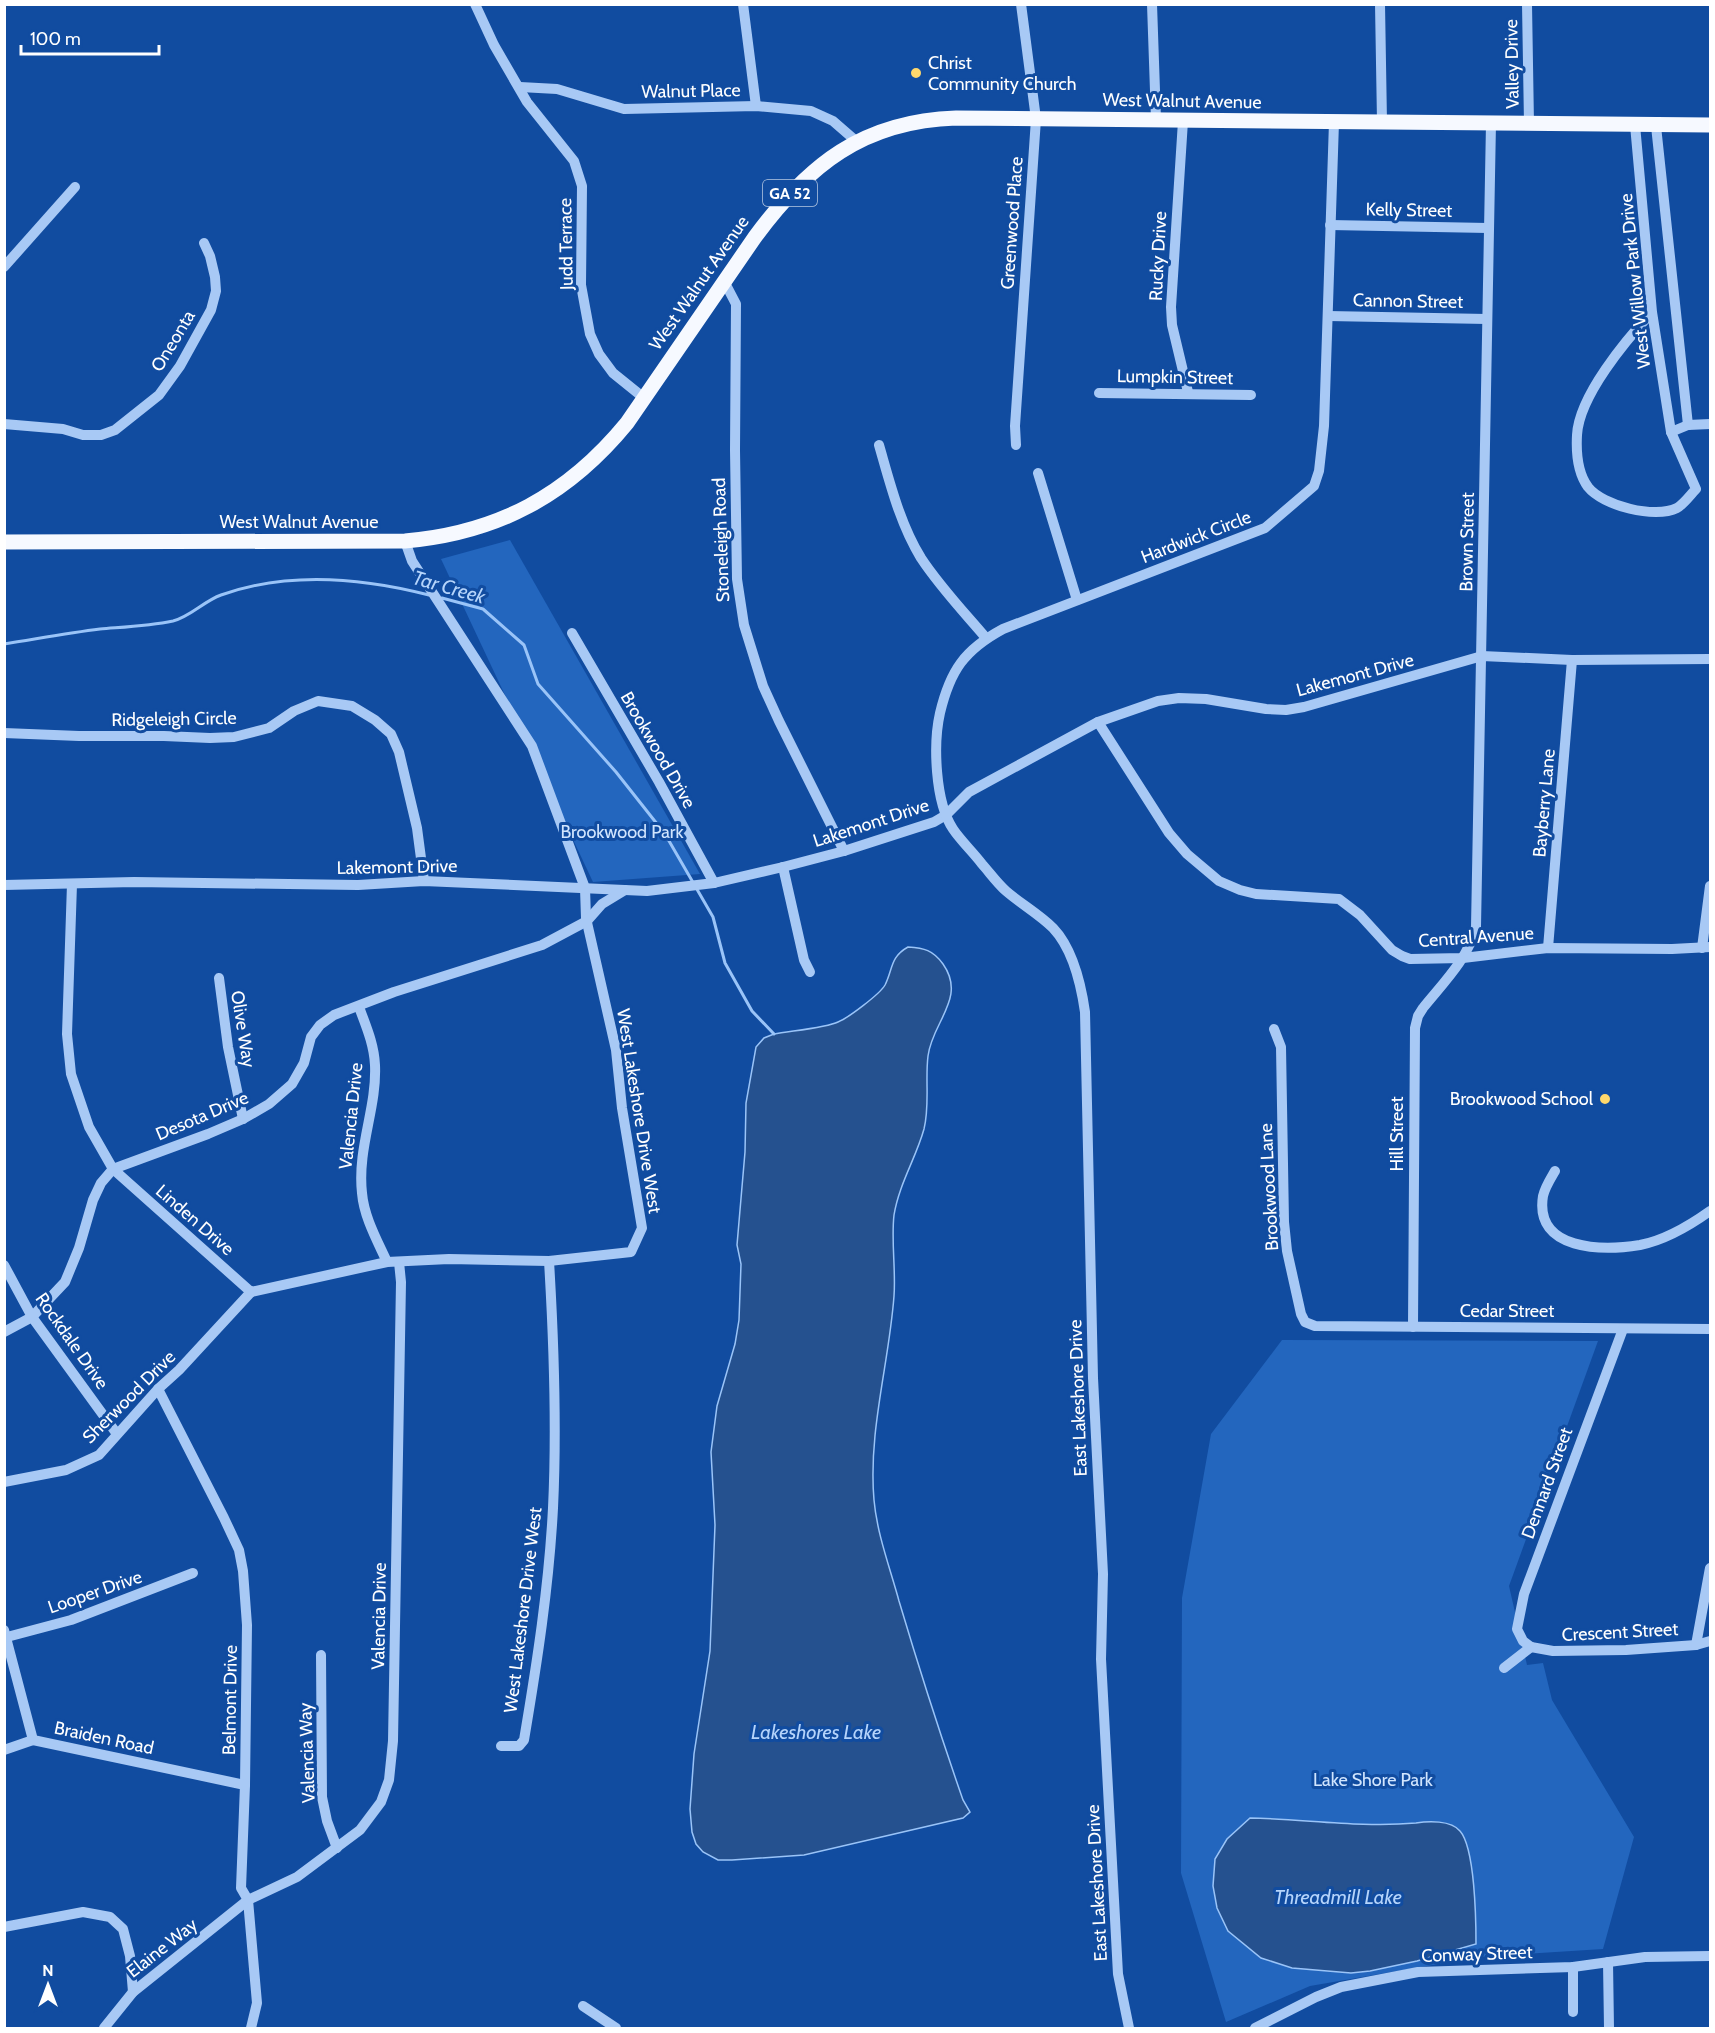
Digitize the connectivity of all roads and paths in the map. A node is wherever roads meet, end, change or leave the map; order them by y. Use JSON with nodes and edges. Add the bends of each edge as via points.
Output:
{"nodes":[{"id":1,"x":475,"y":4,"type":"edge"},
{"id":2,"x":743,"y":4,"type":"edge"},
{"id":3,"x":1021,"y":4,"type":"edge"},
{"id":4,"x":1152,"y":4,"type":"edge"},
{"id":5,"x":1380,"y":4,"type":"edge"},
{"id":6,"x":1527,"y":4,"type":"edge"},
{"id":7,"x":520,"y":87,"type":"junction"},
{"id":8,"x":756,"y":106,"type":"junction"},
{"id":9,"x":1036,"y":119,"type":"junction"},
{"id":10,"x":1156,"y":120,"type":"junction"},
{"id":11,"x":1183,"y":121,"type":"junction"},
{"id":12,"x":1334,"y":122,"type":"junction"},
{"id":13,"x":1382,"y":122,"type":"junction"},
{"id":14,"x":1491,"y":123,"type":"junction"},
{"id":15,"x":1529,"y":124,"type":"junction"},
{"id":16,"x":1635,"y":125,"type":"junction"},
{"id":17,"x":1710,"y":125,"type":"edge"},
{"id":18,"x":1656,"y":126,"type":"junction"},
{"id":19,"x":856,"y":141,"type":"junction"},
{"id":20,"x":75,"y":187,"type":"dead end"},
{"id":21,"x":1330,"y":225,"type":"junction"},
{"id":22,"x":1488,"y":228,"type":"junction"},
{"id":23,"x":204,"y":243,"type":"dead end"},
{"id":24,"x":4,"y":267,"type":"edge"},
{"id":25,"x":724,"y":281,"type":"junction"},
{"id":26,"x":1652,"y":312,"type":"junction"},
{"id":27,"x":1328,"y":316,"type":"junction"},
{"id":28,"x":1487,"y":319,"type":"junction"},
{"id":29,"x":1188,"y":392,"type":"junction"},
{"id":30,"x":1099,"y":393,"type":"dead end"},
{"id":31,"x":1251,"y":395,"type":"dead end"},
{"id":32,"x":644,"y":398,"type":"junction"},
{"id":33,"x":4,"y":424,"type":"edge"},
{"id":34,"x":1710,"y":424,"type":"edge"},
{"id":35,"x":1688,"y":425,"type":"junction"},
{"id":36,"x":1671,"y":432,"type":"junction"},
{"id":37,"x":879,"y":445,"type":"dead end"},
{"id":38,"x":1016,"y":445,"type":"dead end"},
{"id":39,"x":1038,"y":473,"type":"dead end"},
{"id":40,"x":405,"y":541,"type":"junction"},
{"id":41,"x":4,"y":542,"type":"edge"},
{"id":42,"x":1077,"y":600,"type":"junction"},
{"id":43,"x":572,"y":633,"type":"dead end"},
{"id":44,"x":986,"y":638,"type":"junction"},
{"id":45,"x":1482,"y":656,"type":"junction"},
{"id":46,"x":1710,"y":658,"type":"edge"},
{"id":47,"x":1572,"y":660,"type":"junction"},
{"id":48,"x":1098,"y":722,"type":"junction"},
{"id":49,"x":4,"y":733,"type":"edge"},
{"id":50,"x":946,"y":815,"type":"junction"},
{"id":51,"x":844,"y":850,"type":"junction"},
{"id":52,"x":783,"y":867,"type":"junction"},
{"id":53,"x":424,"y":881,"type":"junction"},
{"id":54,"x":714,"y":883,"type":"junction"},
{"id":55,"x":72,"y":884,"type":"junction"},
{"id":56,"x":4,"y":885,"type":"edge"},
{"id":57,"x":1710,"y":886,"type":"edge"},
{"id":58,"x":585,"y":888,"type":"junction"},
{"id":59,"x":624,"y":890,"type":"junction"},
{"id":60,"x":587,"y":921,"type":"junction"},
{"id":61,"x":1706,"y":947,"type":"edge"},
{"id":62,"x":1548,"y":948,"type":"junction"},
{"id":63,"x":1463,"y":958,"type":"junction"},
{"id":64,"x":810,"y":972,"type":"dead end"},
{"id":65,"x":219,"y":978,"type":"dead end"},
{"id":66,"x":359,"y":1007,"type":"junction"},
{"id":67,"x":1274,"y":1029,"type":"dead end"},
{"id":68,"x":243,"y":1119,"type":"junction"},
{"id":69,"x":113,"y":1169,"type":"junction"},
{"id":70,"x":1555,"y":1171,"type":"dead end"},
{"id":71,"x":1710,"y":1211,"type":"edge"},
{"id":72,"x":549,"y":1261,"type":"junction"},
{"id":73,"x":387,"y":1262,"type":"junction"},
{"id":74,"x":399,"y":1262,"type":"junction"},
{"id":75,"x":4,"y":1264,"type":"edge"},
{"id":76,"x":251,"y":1292,"type":"junction"},
{"id":77,"x":32,"y":1317,"type":"junction"},
{"id":78,"x":1305,"y":1322,"type":"joint"},
{"id":79,"x":1413,"y":1328,"type":"junction"},
{"id":80,"x":1623,"y":1329,"type":"junction"},
{"id":81,"x":1710,"y":1329,"type":"edge"},
{"id":82,"x":4,"y":1332,"type":"edge"},
{"id":83,"x":158,"y":1389,"type":"junction"},
{"id":84,"x":117,"y":1434,"type":"junction"},
{"id":85,"x":4,"y":1482,"type":"edge"},
{"id":86,"x":1710,"y":1568,"type":"edge"},
{"id":87,"x":193,"y":1574,"type":"dead end"},
{"id":88,"x":6,"y":1633,"type":"edge"},
{"id":89,"x":1710,"y":1641,"type":"edge"},
{"id":90,"x":1696,"y":1645,"type":"junction"},
{"id":91,"x":1532,"y":1647,"type":"junction"},
{"id":92,"x":321,"y":1655,"type":"dead end"},
{"id":93,"x":1504,"y":1668,"type":"dead end"},
{"id":94,"x":33,"y":1740,"type":"junction"},
{"id":95,"x":501,"y":1746,"type":"dead end"},
{"id":96,"x":4,"y":1750,"type":"edge"},
{"id":97,"x":245,"y":1785,"type":"junction"},
{"id":98,"x":337,"y":1848,"type":"junction"},
{"id":99,"x":248,"y":1900,"type":"junction"},
{"id":100,"x":4,"y":1927,"type":"edge"},
{"id":101,"x":1710,"y":1956,"type":"edge"},
{"id":102,"x":1608,"y":1962,"type":"junction"},
{"id":103,"x":1573,"y":1967,"type":"junction"},
{"id":104,"x":133,"y":1992,"type":"junction"},
{"id":105,"x":583,"y":2006,"type":"dead end"},
{"id":106,"x":1573,"y":2012,"type":"dead end"},
{"id":107,"x":104,"y":2028,"type":"edge"},
{"id":108,"x":251,"y":2028,"type":"edge"},
{"id":109,"x":616,"y":2028,"type":"edge"},
{"id":110,"x":1129,"y":2028,"type":"edge"},
{"id":111,"x":1255,"y":2028,"type":"edge"},
{"id":112,"x":1609,"y":2028,"type":"edge"}],
"edges":[{"from":1,"to":7,"type":"street","name":"Judd Terrace"},
{"from":2,"to":8,"type":"street"},
{"from":3,"to":9,"type":"street","name":"Greenwood Place"},
{"from":4,"to":10,"type":"street"},
{"from":5,"to":13,"type":"street"},
{"from":6,"to":15,"type":"street","name":"Valley Drive"},
{"from":7,"to":8,"type":"street","name":"Walnut Place","via":[[557,89],[624,109]]},
{"from":7,"to":32,"type":"street","name":"Judd Terrace","via":[[527,102],[574,161],[582,186],[581,285],[590,334],[613,373]]},
{"from":8,"to":19,"type":"street","name":"Walnut Place","via":[[823,115]]},
{"from":9,"to":10,"type":"main road","name":"West Walnut Avenue","number":"GA 52"},
{"from":9,"to":19,"type":"main road","name":"West Walnut Avenue","number":"GA 52","via":[[932,119],[905,123]]},
{"from":9,"to":38,"type":"street","name":"Greenwood Place"},
{"from":10,"to":11,"type":"main road","name":"West Walnut Avenue","number":"GA 52"},
{"from":11,"to":12,"type":"main road","name":"West Walnut Avenue","number":"GA 52"},
{"from":11,"to":29,"type":"street","name":"Rucky Drive","via":[[1171,306]]},
{"from":12,"to":13,"type":"main road","name":"West Walnut Avenue","number":"GA 52"},
{"from":12,"to":21,"type":"street","name":"Hardwick Circle"},
{"from":13,"to":14,"type":"main road","name":"West Walnut Avenue","number":"GA 52"},
{"from":14,"to":15,"type":"main road","name":"West Walnut Avenue","number":"GA 52"},
{"from":14,"to":22,"type":"street","name":"Brown Street"},
{"from":15,"to":16,"type":"main road","name":"West Walnut Avenue","number":"GA 52"},
{"from":16,"to":18,"type":"main road","name":"West Walnut Avenue","number":"GA 52"},
{"from":16,"to":26,"type":"street","name":"West Willow Park Drive"},
{"from":17,"to":18,"type":"main road","name":"West Walnut Avenue","number":"GA 52"},
{"from":18,"to":35,"type":"street"},
{"from":19,"to":25,"type":"main road","name":"West Walnut Avenue","number":"GA 52","via":[[792,190]]},
{"from":20,"to":24,"type":"street"},
{"from":21,"to":22,"type":"street","name":"Kelly Street"},
{"from":21,"to":27,"type":"street","name":"Hardwick Circle"},
{"from":22,"to":28,"type":"street","name":"Brown Street"},
{"from":23,"to":33,"type":"street","name":"Oneonta","via":[[215,277],[211,310],[159,395],[115,430],[100,435]]},
{"from":25,"to":32,"type":"main road","name":"West Walnut Avenue","number":"GA 52"},
{"from":25,"to":51,"type":"street","name":"Stoneleigh Road","via":[[736,304],[736,579],[744,625],[775,713]]},
{"from":26,"to":36,"type":"street","name":"West Willow Park Drive"},
{"from":26,"to":36,"type":"street","name":"West Willow Park Drive","via":[[1585,402],[1577,433],[1578,467],[1589,488],[1604,499],[1638,512],[1678,508],[1696,489]]},
{"from":27,"to":28,"type":"street","name":"Cannon Street"},
{"from":27,"to":42,"type":"street","name":"Hardwick Circle","via":[[1324,426],[1314,486],[1265,528]]},
{"from":28,"to":45,"type":"street","name":"Brown Street"},
{"from":29,"to":30,"type":"street","name":"Lumpkin Street"},
{"from":29,"to":31,"type":"street","name":"Lumpkin Street"},
{"from":32,"to":40,"type":"main road","name":"West Walnut Avenue","number":"GA 52","via":[[608,446],[578,475],[541,500],[474,530]]},
{"from":34,"to":35,"type":"street"},
{"from":35,"to":36,"type":"street"},
{"from":37,"to":44,"type":"street","via":[[898,506],[921,558]]},
{"from":39,"to":42,"type":"street"},
{"from":40,"to":41,"type":"main road","name":"West Walnut Avenue","number":"GA 52"},
{"from":40,"to":58,"type":"street","name":"West Lakeshore Drive West","via":[[412,561],[532,746]]},
{"from":42,"to":44,"type":"street","name":"Hardwick Circle"},
{"from":43,"to":54,"type":"street","name":"Brookwood Drive"},
{"from":44,"to":50,"type":"street","name":"Hardwick Circle","via":[[958,664],[938,722],[938,770]]},
{"from":45,"to":47,"type":"street","name":"Lakemont Drive"},
{"from":45,"to":48,"type":"street","name":"Lakemont Drive","via":[[1304,707],[1266,709],[1179,698],[1158,701]]},
{"from":45,"to":63,"type":"street","name":"Brown Street","via":[[1476,927]]},
{"from":46,"to":47,"type":"street","name":"Lakemont Drive"},
{"from":47,"to":62,"type":"street","name":"Bayberry Lane"},
{"from":48,"to":50,"type":"street","name":"Lakemont Drive","via":[[969,792]]},
{"from":48,"to":63,"type":"street","name":"Central Avenue","via":[[1169,833],[1219,881],[1256,894],[1339,899],[1402,956]]},
{"from":49,"to":53,"type":"street","name":"Ridgeleigh Circle","via":[[234,737],[269,728],[318,701],[352,706],[391,734],[399,752],[417,828]]},
{"from":50,"to":51,"type":"street","name":"Lakemont Drive"},
{"from":50,"to":110,"type":"street","name":"East Lakeshore Drive","via":[[953,830],[1005,890],[1054,929],[1077,971],[1082,992],[1103,1574],[1101,1659],[1118,1974]]},
{"from":51,"to":52,"type":"street","name":"Lakemont Drive"},
{"from":52,"to":54,"type":"street","name":"Lakemont Drive"},
{"from":52,"to":64,"type":"street"},
{"from":53,"to":55,"type":"street","name":"Lakemont Drive","via":[[358,885]]},
{"from":53,"to":58,"type":"street","name":"Lakemont Drive"},
{"from":54,"to":59,"type":"street","name":"Lakemont Drive"},
{"from":55,"to":56,"type":"street","name":"Lakemont Drive"},
{"from":55,"to":69,"type":"street","name":"Linden Drive","via":[[67,1034],[71,1074],[89,1127]]},
{"from":57,"to":61,"type":"street"},
{"from":58,"to":59,"type":"street","name":"Lakemont Drive"},
{"from":58,"to":60,"type":"street","name":"West Lakeshore Drive West"},
{"from":59,"to":60,"type":"street","name":"Desota Drive","via":[[602,904]]},
{"from":60,"to":66,"type":"street","name":"Desota Drive","via":[[542,945]]},
{"from":60,"to":72,"type":"street","name":"West Lakeshore Drive West","via":[[616,1050],[642,1228],[631,1252]]},
{"from":61,"to":62,"type":"street","name":"Central Avenue"},
{"from":62,"to":63,"type":"street","name":"Central Avenue"},
{"from":63,"to":79,"type":"street","name":"Hill Street","via":[[1423,1008],[1415,1028]]},
{"from":65,"to":68,"type":"street","name":"Olive Way"},
{"from":66,"to":68,"type":"street","name":"Desota Drive","via":[[334,1015],[320,1025],[292,1084]]},
{"from":66,"to":73,"type":"street","name":"Valencia Drive","via":[[371,1037],[375,1064],[361,1156],[362,1194],[372,1231]]},
{"from":67,"to":78,"type":"street","name":"Brookwood Lane","via":[[1281,1047],[1284,1222],[1289,1261]]},
{"from":68,"to":69,"type":"street","name":"Desota Drive"},
{"from":69,"to":76,"type":"street","name":"Linden Drive"},
{"from":69,"to":77,"type":"street","via":[[93,1200],[65,1282]]},
{"from":70,"to":71,"type":"street","via":[[1543,1194],[1542,1215],[1553,1232],[1569,1244],[1588,1248],[1640,1245],[1687,1228]]},
{"from":72,"to":74,"type":"street"},
{"from":72,"to":95,"type":"street","name":"West Lakeshore Drive West","via":[[555,1433],[546,1586],[524,1740],[519,1746]]},
{"from":73,"to":74,"type":"street"},
{"from":73,"to":76,"type":"street"},
{"from":74,"to":98,"type":"street","name":"Valencia Drive","via":[[397,1560],[389,1780],[381,1802],[360,1830]]},
{"from":75,"to":77,"type":"street","name":"Rockdale Drive"},
{"from":76,"to":83,"type":"street","name":"Sherwood Drive"},
{"from":77,"to":82,"type":"street"},
{"from":77,"to":84,"type":"street","name":"Rockdale Drive"},
{"from":78,"to":79,"type":"street","name":"Cedar Street","via":[[1315,1326]]},
{"from":79,"to":80,"type":"street","name":"Cedar Street"},
{"from":80,"to":81,"type":"street","name":"Cedar Street"},
{"from":80,"to":91,"type":"street","name":"Dennard Street","via":[[1524,1594],[1516,1629]]},
{"from":83,"to":84,"type":"street","name":"Sherwood Drive"},
{"from":83,"to":97,"type":"street","name":"Belmont Drive","via":[[239,1550],[247,1625]]},
{"from":84,"to":85,"type":"street","name":"Sherwood Drive","via":[[99,1455],[66,1470]]},
{"from":86,"to":90,"type":"street"},
{"from":87,"to":88,"type":"street","name":"Looper Drive","via":[[71,1620]]},
{"from":88,"to":94,"type":"street","name":"Braiden Road"},
{"from":89,"to":90,"type":"street","name":"Crescent Street"},
{"from":90,"to":91,"type":"street","name":"Crescent Street","via":[[1552,1651]]},
{"from":91,"to":93,"type":"street"},
{"from":92,"to":98,"type":"street","name":"Valencia Way","via":[[322,1797]]},
{"from":94,"to":96,"type":"street"},
{"from":94,"to":97,"type":"street","name":"Braiden Road"},
{"from":97,"to":99,"type":"street","name":"Belmont Drive","via":[[241,1888]]},
{"from":98,"to":99,"type":"street","name":"Valencia Drive","via":[[297,1877]]},
{"from":99,"to":104,"type":"street","name":"Elaine Way"},
{"from":99,"to":108,"type":"street","name":"Belmont Drive","via":[[257,2003]]},
{"from":100,"to":104,"type":"street","via":[[83,1912],[110,1917],[123,1929]]},
{"from":101,"to":102,"type":"street","name":"Conway Street"},
{"from":102,"to":103,"type":"street","name":"Conway Street"},
{"from":102,"to":112,"type":"street"},
{"from":103,"to":106,"type":"street"},
{"from":103,"to":111,"type":"street","name":"Conway Street","via":[[1418,1972],[1341,1987]]},
{"from":104,"to":107,"type":"street","name":"Elaine Way"},
{"from":105,"to":109,"type":"street"}]}
